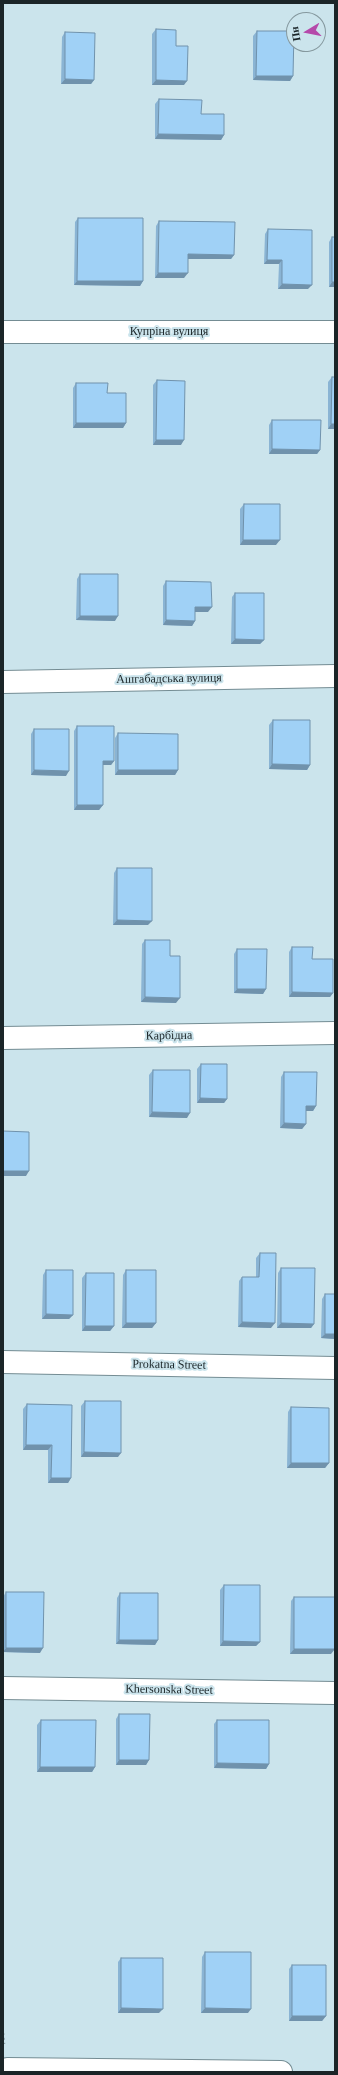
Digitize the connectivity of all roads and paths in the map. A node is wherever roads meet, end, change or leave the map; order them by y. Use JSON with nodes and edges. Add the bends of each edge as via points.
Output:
{"nodes":[{"id":1,"x":3,"y":332,"type":"edge"},
{"id":2,"x":335,"y":332,"type":"edge"},
{"id":3,"x":335,"y":676,"type":"edge"},
{"id":4,"x":3,"y":682,"type":"edge"},
{"id":5,"x":335,"y":1033,"type":"edge"},
{"id":6,"x":3,"y":1038,"type":"edge"},
{"id":7,"x":3,"y":1362,"type":"edge"},
{"id":8,"x":335,"y":1368,"type":"edge"},
{"id":9,"x":3,"y":1688,"type":"edge"},
{"id":10,"x":335,"y":1693,"type":"edge"},
{"id":11,"x":7,"y":2068,"type":"dead end"},
{"id":12,"x":281,"y":2072,"type":"edge"}],
"edges":[{"from":1,"to":2,"type":"street","name":"Купріна вулиця"},
{"from":3,"to":4,"type":"street","name":"Ашгабадська вулиця"},
{"from":5,"to":6,"type":"street","name":"Карбідна"},
{"from":7,"to":8,"type":"street","name":"Prokatna Street"},
{"from":9,"to":10,"type":"street","name":"Khersonska Street"},
{"from":11,"to":12,"type":"street"}]}
